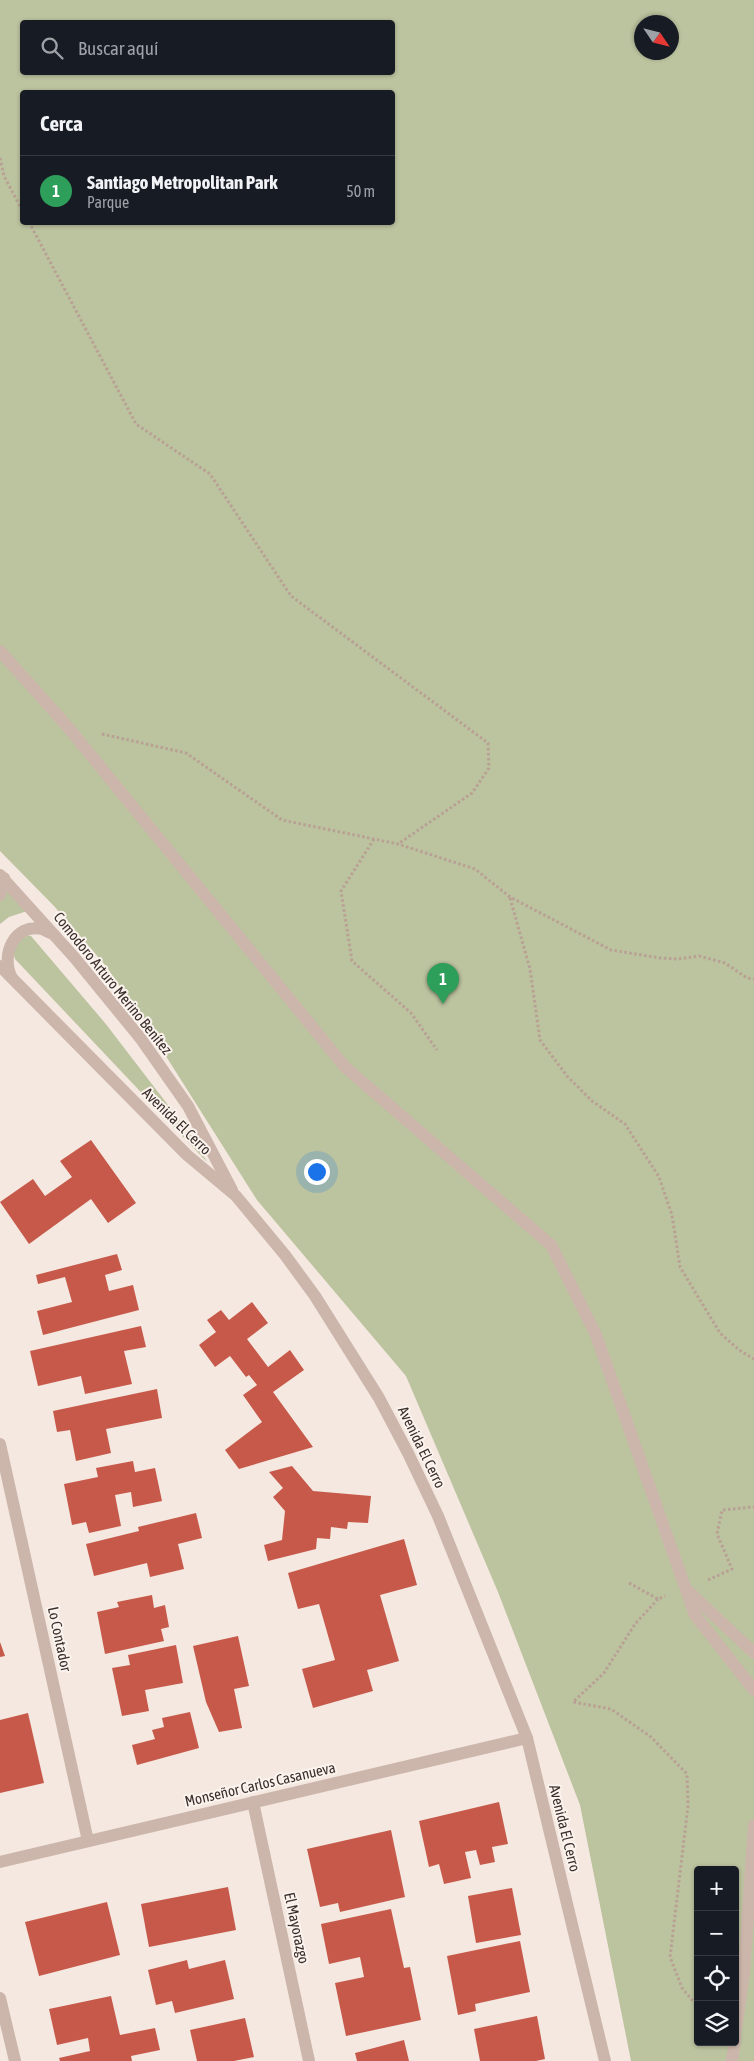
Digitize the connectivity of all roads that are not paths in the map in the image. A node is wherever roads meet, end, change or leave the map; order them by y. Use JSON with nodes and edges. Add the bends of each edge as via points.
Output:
{"nodes":[{"id":1,"x":0,"y":651,"type":"edge"},
{"id":2,"x":2,"y":877,"type":"edge"},
{"id":3,"x":0,"y":895,"type":"edge"},
{"id":4,"x":55,"y":935,"type":"junction"},
{"id":5,"x":0,"y":966,"type":"edge"},
{"id":6,"x":14,"y":981,"type":"junction"},
{"id":7,"x":236,"y":1196,"type":"junction"},
{"id":8,"x":0,"y":1444,"type":"edge"},
{"id":9,"x":685,"y":1588,"type":"junction"},
{"id":10,"x":754,"y":1653,"type":"edge"},
{"id":11,"x":754,"y":1690,"type":"edge"},
{"id":12,"x":527,"y":1738,"type":"junction"},
{"id":13,"x":253,"y":1802,"type":"junction"},
{"id":14,"x":754,"y":1825,"type":"edge"},
{"id":15,"x":88,"y":1841,"type":"junction"},
{"id":16,"x":0,"y":1862,"type":"edge"},
{"id":17,"x":0,"y":1998,"type":"edge"},
{"id":18,"x":739,"y":2009,"type":"edge"},
{"id":19,"x":734,"y":2046,"type":"edge"},
{"id":20,"x":14,"y":2061,"type":"edge"},
{"id":21,"x":309,"y":2061,"type":"edge"},
{"id":22,"x":605,"y":2061,"type":"edge"},
{"id":23,"x":732,"y":2061,"type":"edge"}],
"edges":[{"from":1,"to":9,"type":"street","via":[[67,726],[345,1067],[551,1245],[596,1335]]},
{"from":2,"to":3,"type":"street"},
{"from":2,"to":4,"type":"street","name":"Comodoro Arturo Merino Benítez"},
{"from":4,"to":6,"type":"street","via":[[42,929],[28,929],[17,936],[9,946],[6,958]]},
{"from":4,"to":7,"type":"street","name":"Comodoro Arturo Merino Benítez","via":[[103,991],[188,1106]]},
{"from":5,"to":6,"type":"street","name":"Avenida El Cerro"},
{"from":6,"to":7,"type":"street","name":"Avenida El Cerro","via":[[187,1155]]},
{"from":7,"to":12,"type":"street","name":"Avenida El Cerro","via":[[315,1296],[383,1406],[438,1516]]},
{"from":8,"to":15,"type":"street","name":"Lo Contador"},
{"from":9,"to":10,"type":"street"},
{"from":9,"to":11,"type":"street","via":[[695,1615]]},
{"from":12,"to":13,"type":"street","name":"Monseñor Carlos Casanueva"},
{"from":12,"to":22,"type":"street","name":"Avenida El Cerro"},
{"from":13,"to":15,"type":"street","name":"Monseñor Carlos Casanueva"},
{"from":13,"to":21,"type":"street","name":"El Mayorazgo"},
{"from":14,"to":18,"type":"street"},
{"from":15,"to":16,"type":"street","name":"Monseñor Carlos Casanueva"},
{"from":17,"to":20,"type":"street"},
{"from":19,"to":23,"type":"street"}]}
